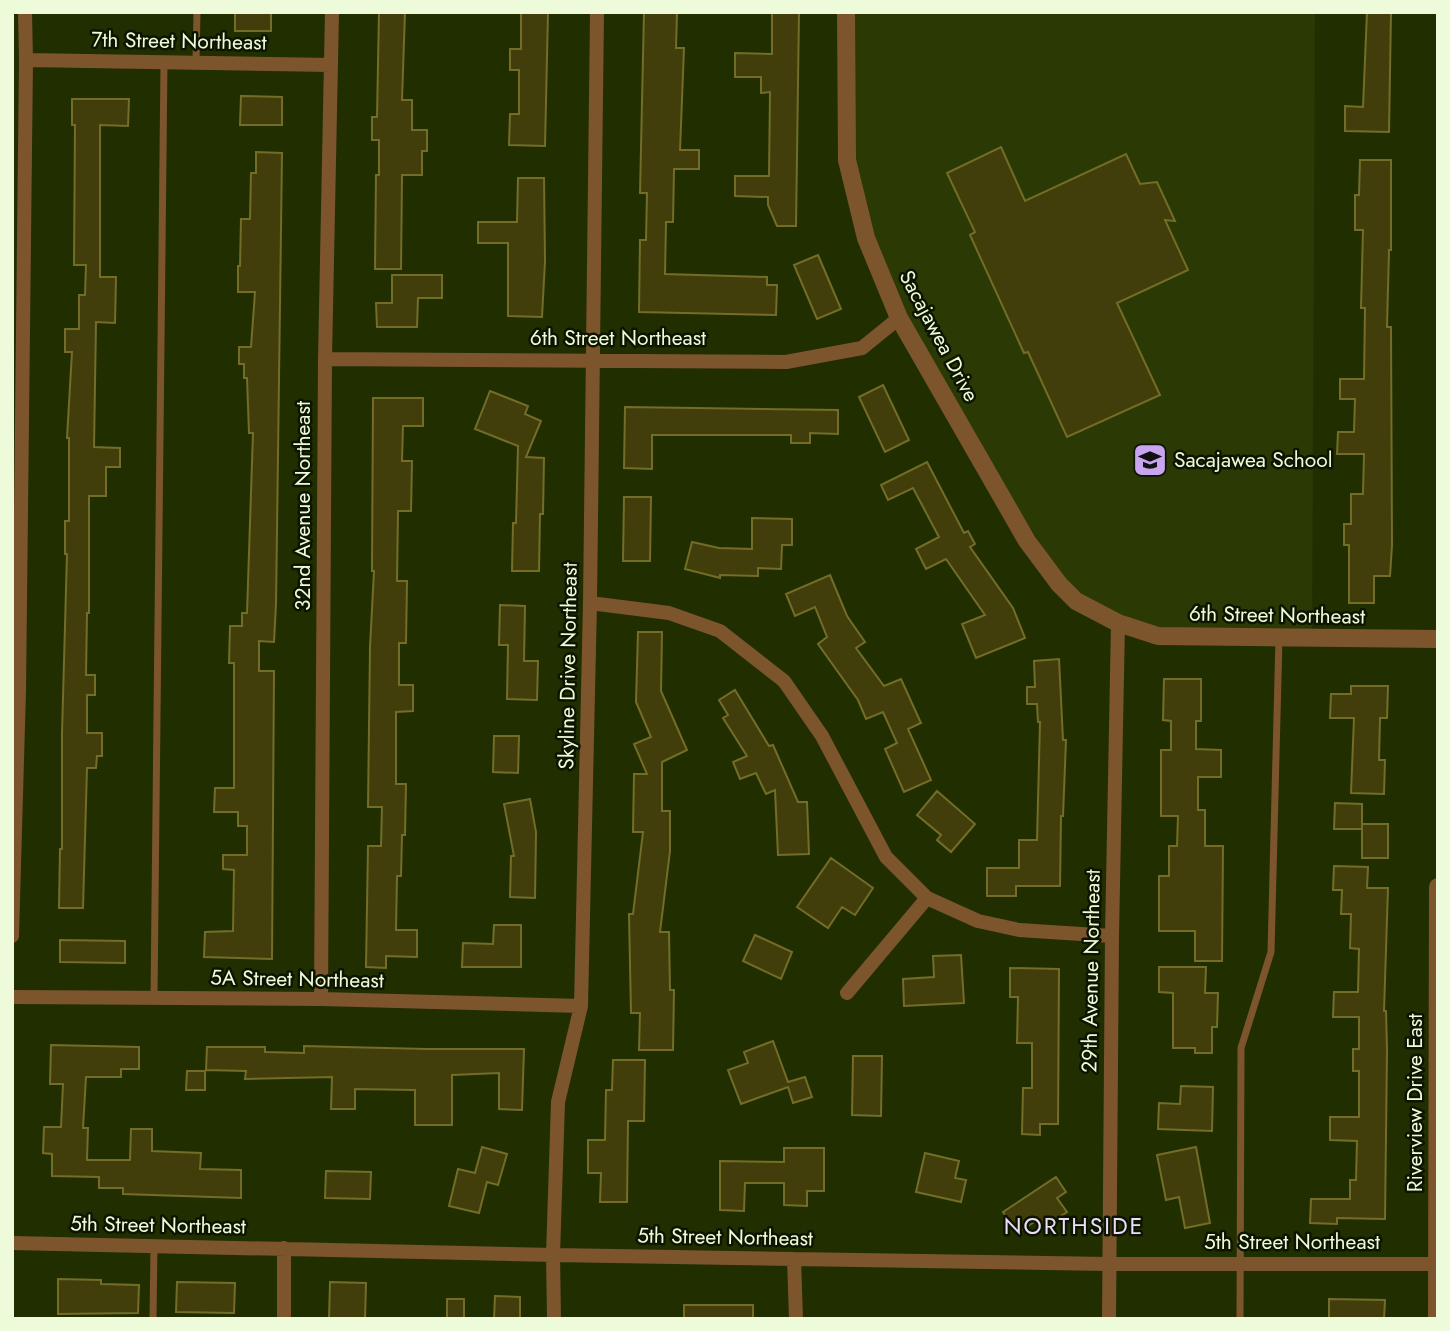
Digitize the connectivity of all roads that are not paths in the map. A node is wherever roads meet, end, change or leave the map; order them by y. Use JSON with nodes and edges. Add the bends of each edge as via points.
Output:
{"nodes":[{"id":1,"x":25,"y":12,"type":"edge"},
{"id":2,"x":197,"y":12,"type":"edge"},
{"id":3,"x":332,"y":12,"type":"edge"},
{"id":4,"x":597,"y":12,"type":"edge"},
{"id":5,"x":846,"y":12,"type":"edge"},
{"id":6,"x":26,"y":60,"type":"junction"},
{"id":7,"x":164,"y":62,"type":"junction"},
{"id":8,"x":196,"y":63,"type":"junction"},
{"id":9,"x":331,"y":65,"type":"junction"},
{"id":10,"x":899,"y":318,"type":"junction"},
{"id":11,"x":326,"y":359,"type":"junction"},
{"id":12,"x":594,"y":361,"type":"junction"},
{"id":13,"x":590,"y":603,"type":"junction"},
{"id":14,"x":1118,"y":624,"type":"junction"},
{"id":15,"x":1279,"y":638,"type":"junction"},
{"id":16,"x":1438,"y":639,"type":"edge"},
{"id":17,"x":16,"y":690,"type":"edge"},
{"id":18,"x":1438,"y":887,"type":"edge"},
{"id":19,"x":927,"y":898,"type":"junction"},
{"id":20,"x":12,"y":936,"type":"edge"},
{"id":21,"x":1112,"y":936,"type":"junction"},
{"id":22,"x":847,"y":993,"type":"dead end"},
{"id":23,"x":12,"y":997,"type":"edge"},
{"id":24,"x":154,"y":998,"type":"junction"},
{"id":25,"x":321,"y":999,"type":"junction"},
{"id":26,"x":581,"y":1006,"type":"junction"},
{"id":27,"x":12,"y":1243,"type":"edge"},
{"id":28,"x":154,"y":1246,"type":"junction"},
{"id":29,"x":284,"y":1248,"type":"junction"},
{"id":30,"x":553,"y":1255,"type":"junction"},
{"id":31,"x":794,"y":1259,"type":"junction"},
{"id":32,"x":1240,"y":1263,"type":"junction"},
{"id":33,"x":1108,"y":1264,"type":"junction"},
{"id":34,"x":1437,"y":1264,"type":"edge"},
{"id":35,"x":153,"y":1319,"type":"edge"},
{"id":36,"x":284,"y":1319,"type":"edge"},
{"id":37,"x":554,"y":1319,"type":"edge"},
{"id":38,"x":796,"y":1319,"type":"edge"},
{"id":39,"x":1109,"y":1319,"type":"edge"},
{"id":40,"x":1240,"y":1319,"type":"edge"},
{"id":41,"x":1437,"y":1319,"type":"edge"}],
"edges":[{"from":1,"to":6,"type":"street"},
{"from":2,"to":8,"type":"lane"},
{"from":3,"to":9,"type":"street","name":"32nd Avenue Northeast"},
{"from":4,"to":12,"type":"street","name":"Skyline Drive Northeast"},
{"from":5,"to":10,"type":"street","name":"Sacajawea Drive","via":[[847,160],[866,238]]},
{"from":6,"to":7,"type":"street","name":"7th Street Northeast"},
{"from":6,"to":17,"type":"street"},
{"from":7,"to":8,"type":"street","name":"7th Street Northeast"},
{"from":7,"to":24,"type":"lane"},
{"from":8,"to":9,"type":"street","name":"7th Street Northeast"},
{"from":9,"to":11,"type":"street","name":"32nd Avenue Northeast"},
{"from":10,"to":12,"type":"street","name":"6th Street Northeast","via":[[862,348],[786,362]]},
{"from":10,"to":14,"type":"street","name":"Sacajawea Drive","via":[[1027,541],[1076,601]]},
{"from":11,"to":12,"type":"street","name":"6th Street Northeast"},
{"from":11,"to":25,"type":"street","name":"32nd Avenue Northeast"},
{"from":12,"to":13,"type":"street","name":"Skyline Drive Northeast"},
{"from":13,"to":19,"type":"street","via":[[669,613],[720,631],[784,681],[822,736],[886,857]]},
{"from":13,"to":26,"type":"street","name":"Skyline Drive Northeast"},
{"from":14,"to":15,"type":"street","name":"6th Street Northeast","via":[[1158,636]]},
{"from":14,"to":21,"type":"street","name":"29th Avenue Northeast"},
{"from":15,"to":16,"type":"street","name":"6th Street Northeast"},
{"from":15,"to":32,"type":"lane","via":[[1271,952],[1241,1048]]},
{"from":17,"to":20,"type":"street"},
{"from":18,"to":34,"type":"street","name":"Riverview Drive East"},
{"from":19,"to":21,"type":"street","via":[[978,921],[1019,930]]},
{"from":19,"to":22,"type":"street"},
{"from":21,"to":33,"type":"street","name":"29th Avenue Northeast"},
{"from":23,"to":24,"type":"street","name":"5A Street Northeast"},
{"from":24,"to":25,"type":"street","name":"5A Street Northeast"},
{"from":25,"to":26,"type":"street","name":"5A Street Northeast"},
{"from":26,"to":30,"type":"street","name":"Skyline Drive Northeast","via":[[558,1102]]},
{"from":27,"to":28,"type":"street","name":"5th Street Northeast"},
{"from":28,"to":29,"type":"street","name":"5th Street Northeast"},
{"from":28,"to":35,"type":"lane"},
{"from":29,"to":30,"type":"street","name":"5th Street Northeast"},
{"from":29,"to":36,"type":"street"},
{"from":30,"to":31,"type":"street","name":"5th Street Northeast"},
{"from":30,"to":37,"type":"street","name":"Skyline Drive Northeast"},
{"from":31,"to":33,"type":"street","name":"5th Street Northeast"},
{"from":31,"to":38,"type":"street"},
{"from":32,"to":33,"type":"street","name":"5th Street Northeast"},
{"from":32,"to":34,"type":"street","name":"5th Street Northeast"},
{"from":32,"to":40,"type":"lane"},
{"from":33,"to":39,"type":"street","name":"29th Avenue Northeast"},
{"from":34,"to":41,"type":"street","name":"Riverview Drive East"}]}
